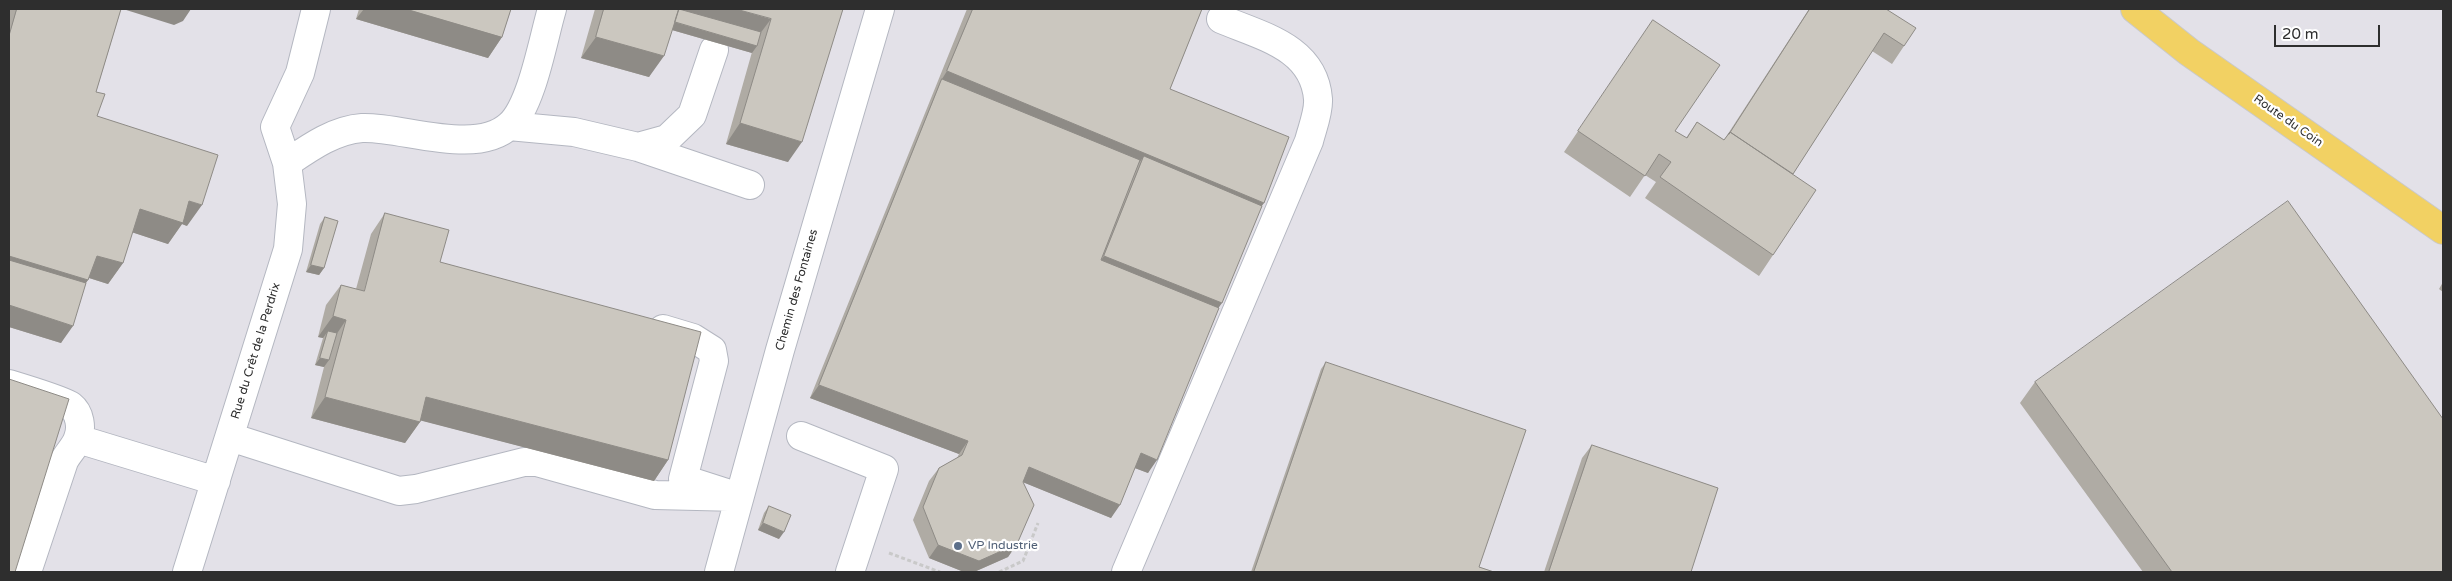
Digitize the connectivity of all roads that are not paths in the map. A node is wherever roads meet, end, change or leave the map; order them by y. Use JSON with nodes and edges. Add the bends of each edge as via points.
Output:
{"nodes":[{"id":1,"x":316,"y":9,"type":"edge"},
{"id":2,"x":552,"y":9,"type":"edge"},
{"id":3,"x":880,"y":9,"type":"edge"},
{"id":4,"x":2135,"y":9,"type":"edge"},
{"id":5,"x":1220,"y":19,"type":"dead end"},
{"id":6,"x":714,"y":50,"type":"dead end"},
{"id":7,"x":510,"y":126,"type":"junction"},
{"id":8,"x":638,"y":147,"type":"junction"},
{"id":9,"x":287,"y":163,"type":"junction"},
{"id":10,"x":750,"y":185,"type":"dead end"},
{"id":11,"x":2443,"y":230,"type":"edge"},
{"id":12,"x":637,"y":322,"type":"edge"},
{"id":13,"x":9,"y":384,"type":"edge"},
{"id":14,"x":801,"y":436,"type":"dead end"},
{"id":15,"x":230,"y":437,"type":"junction"},
{"id":16,"x":78,"y":440,"type":"junction"},
{"id":17,"x":216,"y":481,"type":"junction"},
{"id":18,"x":739,"y":497,"type":"junction"},
{"id":19,"x":27,"y":572,"type":"edge"},
{"id":20,"x":188,"y":572,"type":"edge"},
{"id":21,"x":719,"y":572,"type":"edge"},
{"id":22,"x":850,"y":572,"type":"edge"},
{"id":23,"x":1126,"y":572,"type":"edge"}],
"edges":[{"from":1,"to":9,"type":"street","name":"Rue du Crêt de la Perdrix","via":[[300,73],[275,127]]},
{"from":2,"to":7,"type":"street","via":[[526,102]]},
{"from":3,"to":18,"type":"street","name":"Chemin des Fontaines"},
{"from":4,"to":11,"type":"main road","name":"Route du Coin","via":[[2189,52]]},
{"from":5,"to":23,"type":"street","via":[[1291,49],[1311,70],[1318,100],[1309,141]]},
{"from":6,"to":8,"type":"street","via":[[692,115],[667,139]]},
{"from":7,"to":8,"type":"street","via":[[574,132]]},
{"from":7,"to":9,"type":"street","via":[[487,137],[463,140],[362,128],[341,132]]},
{"from":8,"to":10,"type":"street"},
{"from":9,"to":15,"type":"street","name":"Rue du Crêt de la Perdrix","via":[[292,204],[288,249]]},
{"from":12,"to":18,"type":"street","via":[[693,338],[712,350],[714,361],[683,479]]},
{"from":13,"to":16,"type":"street","via":[[70,405],[80,426]]},
{"from":14,"to":22,"type":"street","via":[[884,469]]},
{"from":15,"to":17,"type":"street","name":"Rue du Crêt de la Perdrix"},
{"from":15,"to":18,"type":"street","via":[[399,491],[524,462],[537,462],[654,494]]},
{"from":16,"to":17,"type":"street"},
{"from":16,"to":19,"type":"street","via":[[64,461]]},
{"from":17,"to":20,"type":"street","name":"Rue du Crêt de la Perdrix"},
{"from":18,"to":21,"type":"street","name":"Chemin des Fontaines"}]}
